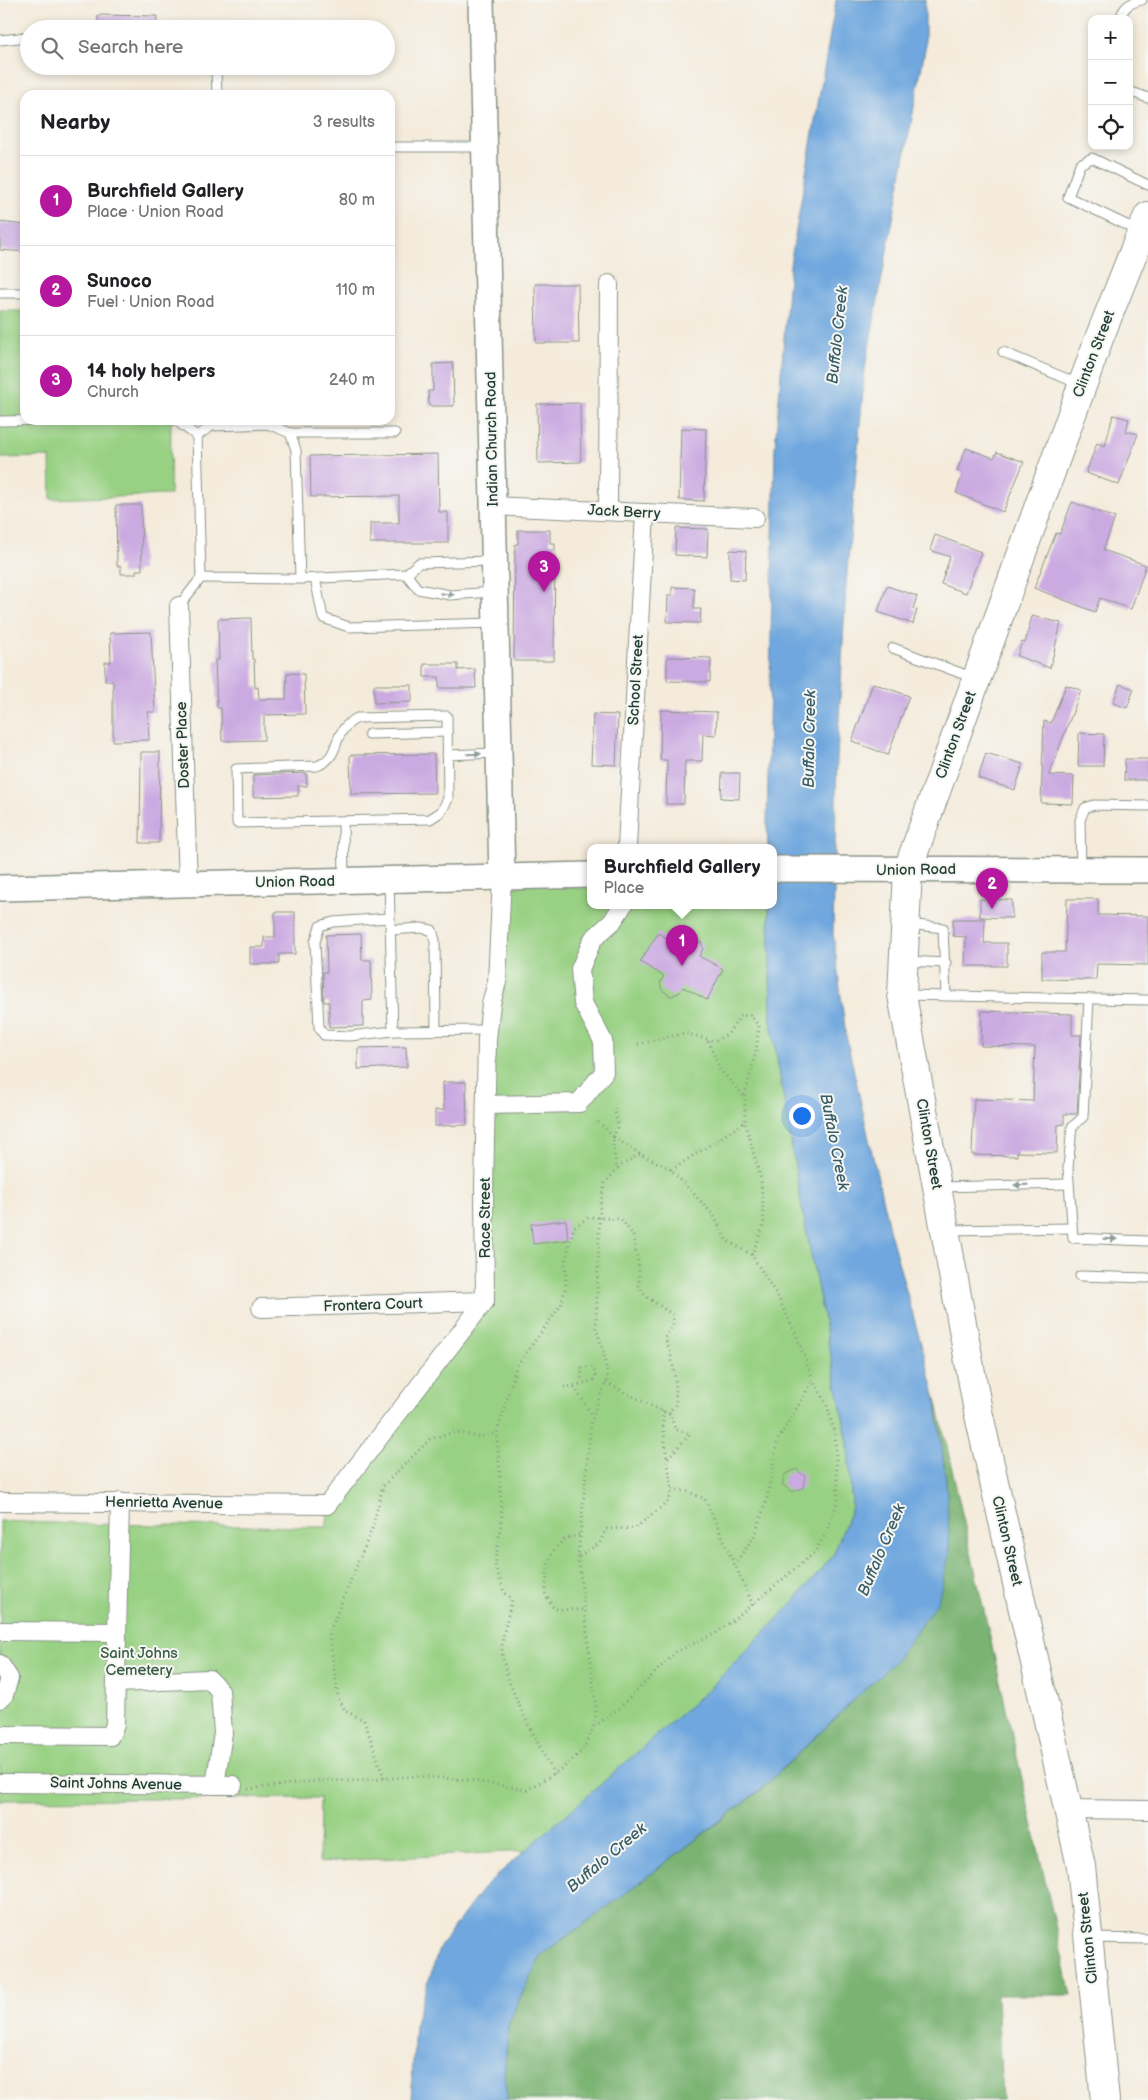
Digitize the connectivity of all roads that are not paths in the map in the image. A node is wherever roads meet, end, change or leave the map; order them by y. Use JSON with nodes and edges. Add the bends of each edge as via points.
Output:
{"nodes":[{"id":1,"x":481,"y":0,"type":"edge"},
{"id":2,"x":1142,"y":0,"type":"edge"},
{"id":3,"x":1121,"y":15,"type":"edge"},
{"id":4,"x":20,"y":38,"type":"edge"},
{"id":5,"x":0,"y":40,"type":"edge"},
{"id":6,"x":216,"y":75,"type":"edge"},
{"id":7,"x":217,"y":90,"type":"edge"},
{"id":8,"x":1133,"y":93,"type":"edge"},
{"id":9,"x":1147,"y":98,"type":"edge"},
{"id":10,"x":395,"y":147,"type":"edge"},
{"id":11,"x":484,"y":147,"type":"junction"},
{"id":12,"x":1148,"y":185,"type":"edge"},
{"id":13,"x":1145,"y":224,"type":"edge"},
{"id":14,"x":609,"y":284,"type":"dead end"},
{"id":15,"x":20,"y":292,"type":"edge"},
{"id":16,"x":0,"y":293,"type":"edge"},
{"id":17,"x":1003,"y":352,"type":"dead end"},
{"id":18,"x":1082,"y":385,"type":"junction"},
{"id":19,"x":0,"y":421,"type":"edge"},
{"id":20,"x":20,"y":421,"type":"edge"},
{"id":21,"x":182,"y":425,"type":"edge"},
{"id":22,"x":240,"y":425,"type":"edge"},
{"id":23,"x":270,"y":425,"type":"edge"},
{"id":24,"x":290,"y":433,"type":"junction"},
{"id":25,"x":394,"y":433,"type":"dead end"},
{"id":26,"x":197,"y":436,"type":"junction"},
{"id":27,"x":493,"y":506,"type":"junction"},
{"id":28,"x":608,"y":511,"type":"junction"},
{"id":29,"x":646,"y":513,"type":"junction"},
{"id":30,"x":755,"y":518,"type":"dead end"},
{"id":31,"x":495,"y":561,"type":"junction"},
{"id":32,"x":406,"y":574,"type":"junction"},
{"id":33,"x":201,"y":578,"type":"junction"},
{"id":34,"x":315,"y":578,"type":"junction"},
{"id":35,"x":300,"y":579,"type":"junction"},
{"id":36,"x":496,"y":592,"type":"junction"},
{"id":37,"x":179,"y":606,"type":"joint"},
{"id":38,"x":497,"y":623,"type":"junction"},
{"id":39,"x":893,"y":648,"type":"dead end"},
{"id":40,"x":976,"y":679,"type":"junction"},
{"id":41,"x":447,"y":732,"type":"junction"},
{"id":42,"x":369,"y":734,"type":"dead end"},
{"id":43,"x":500,"y":753,"type":"junction"},
{"id":44,"x":447,"y":755,"type":"junction"},
{"id":45,"x":1148,"y":806,"type":"edge"},
{"id":46,"x":343,"y":821,"type":"junction"},
{"id":47,"x":628,"y":844,"type":"edge"},
{"id":48,"x":777,"y":869,"type":"edge"},
{"id":49,"x":908,"y":870,"type":"junction"},
{"id":50,"x":1081,"y":870,"type":"junction"},
{"id":51,"x":1148,"y":870,"type":"edge"},
{"id":52,"x":587,"y":876,"type":"edge"},
{"id":53,"x":502,"y":877,"type":"junction"},
{"id":54,"x":388,"y":880,"type":"junction"},
{"id":55,"x":344,"y":881,"type":"junction"},
{"id":56,"x":188,"y":885,"type":"junction"},
{"id":57,"x":0,"y":888,"type":"edge"},
{"id":58,"x":620,"y":909,"type":"edge"},
{"id":59,"x":389,"y":918,"type":"junction"},
{"id":60,"x":905,"y":924,"type":"junction"},
{"id":61,"x":390,"y":930,"type":"junction"},
{"id":62,"x":904,"y":961,"type":"junction"},
{"id":63,"x":946,"y":963,"type":"junction"},
{"id":64,"x":902,"y":995,"type":"junction"},
{"id":65,"x":946,"y":996,"type":"junction"},
{"id":66,"x":1089,"y":999,"type":"junction"},
{"id":67,"x":1148,"y":1000,"type":"edge"},
{"id":68,"x":488,"y":1030,"type":"junction"},
{"id":69,"x":393,"y":1031,"type":"junction"},
{"id":70,"x":436,"y":1031,"type":"junction"},
{"id":71,"x":486,"y":1105,"type":"junction"},
{"id":72,"x":1070,"y":1184,"type":"junction"},
{"id":73,"x":937,"y":1188,"type":"junction"},
{"id":74,"x":1072,"y":1228,"type":"junction"},
{"id":75,"x":945,"y":1230,"type":"junction"},
{"id":76,"x":1148,"y":1241,"type":"edge"},
{"id":77,"x":1080,"y":1276,"type":"dead end"},
{"id":78,"x":1148,"y":1278,"type":"edge"},
{"id":79,"x":485,"y":1301,"type":"junction"},
{"id":80,"x":261,"y":1308,"type":"dead end"},
{"id":81,"x":0,"y":1502,"type":"edge"},
{"id":82,"x":120,"y":1502,"type":"junction"},
{"id":83,"x":0,"y":1631,"type":"edge"},
{"id":84,"x":117,"y":1632,"type":"junction"},
{"id":85,"x":0,"y":1664,"type":"edge"},
{"id":86,"x":116,"y":1683,"type":"junction"},
{"id":87,"x":0,"y":1699,"type":"edge"},
{"id":88,"x":0,"y":1735,"type":"edge"},
{"id":89,"x":0,"y":1783,"type":"edge"},
{"id":90,"x":215,"y":1785,"type":"junction"},
{"id":91,"x":233,"y":1785,"type":"road end"},
{"id":92,"x":1068,"y":1809,"type":"junction"},
{"id":93,"x":1148,"y":1810,"type":"edge"},
{"id":94,"x":1088,"y":1938,"type":"junction"},
{"id":95,"x":1148,"y":1939,"type":"edge"},
{"id":96,"x":1105,"y":2100,"type":"edge"}],
"edges":[{"from":1,"to":11,"type":"main road","name":"Indian Church Road"},
{"from":2,"to":3,"type":"lane","via":[[1130,3]]},
{"from":4,"to":5,"type":"lane"},
{"from":6,"to":7,"type":"lane"},
{"from":8,"to":9,"type":"lane"},
{"from":10,"to":11,"type":"lane"},
{"from":11,"to":27,"type":"main road","name":"Indian Church Road"},
{"from":12,"to":13,"type":"lane","via":[[1092,158],[1080,164],[1068,197]]},
{"from":13,"to":18,"type":"main road","name":"Clinton Street"},
{"from":14,"to":28,"type":"street"},
{"from":15,"to":16,"type":"lane"},
{"from":17,"to":18,"type":"lane"},
{"from":18,"to":40,"type":"main road","name":"Clinton Street"},
{"from":19,"to":20,"type":"lane"},
{"from":21,"to":26,"type":"lane"},
{"from":22,"to":26,"type":"lane","via":[[212,426]]},
{"from":23,"to":24,"type":"lane"},
{"from":24,"to":25,"type":"lane"},
{"from":24,"to":35,"type":"lane","via":[[296,450]]},
{"from":26,"to":33,"type":"lane"},
{"from":27,"to":28,"type":"street","name":"Jack Berry"},
{"from":27,"to":31,"type":"main road","name":"Indian Church Road"},
{"from":28,"to":29,"type":"street","name":"Jack Berry"},
{"from":29,"to":30,"type":"street","name":"Jack Berry"},
{"from":29,"to":47,"type":"street","name":"School Street"},
{"from":31,"to":32,"type":"lane","via":[[419,563]]},
{"from":31,"to":36,"type":"main road","name":"Indian Church Road"},
{"from":32,"to":34,"type":"lane"},
{"from":32,"to":36,"type":"lane","one_way":true,"via":[[418,589],[450,595]]},
{"from":33,"to":35,"type":"lane"},
{"from":33,"to":37,"type":"lane"},
{"from":34,"to":35,"type":"lane"},
{"from":34,"to":38,"type":"lane","via":[[323,618],[349,627]]},
{"from":36,"to":38,"type":"main road","name":"Indian Church Road"},
{"from":37,"to":56,"type":"street","name":"Doster Place"},
{"from":38,"to":43,"type":"main road","name":"Indian Church Road"},
{"from":39,"to":40,"type":"lane"},
{"from":40,"to":49,"type":"main road","name":"Clinton Street"},
{"from":41,"to":42,"type":"lane"},
{"from":41,"to":44,"type":"lane"},
{"from":41,"to":46,"type":"lane","via":[[447,716],[356,718],[339,733],[333,756],[318,766],[236,769],[237,823]]},
{"from":44,"to":43,"type":"lane","one_way":true},
{"from":43,"to":53,"type":"main road","name":"Indian Church Road"},
{"from":44,"to":46,"type":"lane","via":[[448,799],[441,812],[430,819]]},
{"from":45,"to":50,"type":"lane","via":[[1094,805],[1085,808],[1080,820]]},
{"from":46,"to":55,"type":"lane"},
{"from":48,"to":49,"type":"main road","name":"Union Road"},
{"from":49,"to":50,"type":"main road","name":"Union Road"},
{"from":49,"to":60,"type":"main road","name":"Clinton Street"},
{"from":50,"to":51,"type":"main road","name":"Union Road"},
{"from":52,"to":53,"type":"main road","name":"Union Road"},
{"from":53,"to":54,"type":"main road","name":"Union Road"},
{"from":53,"to":68,"type":"street","name":"Race Street","via":[[497,982],[490,1004]]},
{"from":54,"to":55,"type":"main road","name":"Union Road"},
{"from":54,"to":59,"type":"lane"},
{"from":55,"to":56,"type":"main road","name":"Union Road"},
{"from":56,"to":57,"type":"main road","name":"Union Road"},
{"from":58,"to":71,"type":"street","via":[[612,922],[593,939],[580,969],[583,1003],[603,1041],[604,1072],[579,1103]]},
{"from":59,"to":61,"type":"lane"},
{"from":59,"to":69,"type":"lane","via":[[320,926],[315,942],[319,1027],[324,1035],[350,1036]]},
{"from":60,"to":62,"type":"main road","name":"Clinton Street"},
{"from":60,"to":63,"type":"lane","via":[[943,928]]},
{"from":61,"to":69,"type":"lane"},
{"from":61,"to":70,"type":"lane","via":[[432,930],[436,940]]},
{"from":62,"to":63,"type":"lane"},
{"from":62,"to":64,"type":"main road","name":"Clinton Street"},
{"from":63,"to":65,"type":"lane"},
{"from":64,"to":65,"type":"lane"},
{"from":64,"to":73,"type":"main road","name":"Clinton Street"},
{"from":65,"to":66,"type":"lane"},
{"from":66,"to":67,"type":"lane"},
{"from":66,"to":72,"type":"lane","via":[[1083,1117],[1072,1127]]},
{"from":68,"to":70,"type":"lane"},
{"from":68,"to":71,"type":"street","name":"Race Street"},
{"from":69,"to":70,"type":"lane"},
{"from":71,"to":79,"type":"street","name":"Race Street"},
{"from":72,"to":73,"type":"lane","one_way":true},
{"from":72,"to":74,"type":"lane"},
{"from":73,"to":75,"type":"main road","name":"Clinton Street"},
{"from":74,"to":75,"type":"lane"},
{"from":74,"to":76,"type":"lane","one_way":true,"via":[[1073,1238]]},
{"from":75,"to":92,"type":"main road","name":"Clinton Street","via":[[978,1411]]},
{"from":77,"to":78,"type":"lane"},
{"from":79,"to":80,"type":"street","name":"Frontera Court"},
{"from":79,"to":82,"type":"street","name":"Henrietta Avenue","via":[[328,1505]]},
{"from":81,"to":82,"type":"street","name":"Henrietta Avenue"},
{"from":82,"to":84,"type":"street"},
{"from":83,"to":84,"type":"street"},
{"from":84,"to":86,"type":"street"},
{"from":85,"to":87,"type":"street","via":[[9,1678]]},
{"from":86,"to":88,"type":"street","via":[[115,1725],[110,1736]]},
{"from":86,"to":90,"type":"street","via":[[209,1680],[220,1691],[223,1733]]},
{"from":89,"to":90,"type":"street","name":"Saint Johns Avenue"},
{"from":90,"to":91,"type":"street","name":"Saint Johns Avenue"},
{"from":92,"to":93,"type":"street"},
{"from":92,"to":94,"type":"main road","name":"Clinton Street","via":[[1081,1866]]},
{"from":94,"to":95,"type":"lane"},
{"from":94,"to":96,"type":"main road","name":"Clinton Street"}]}
